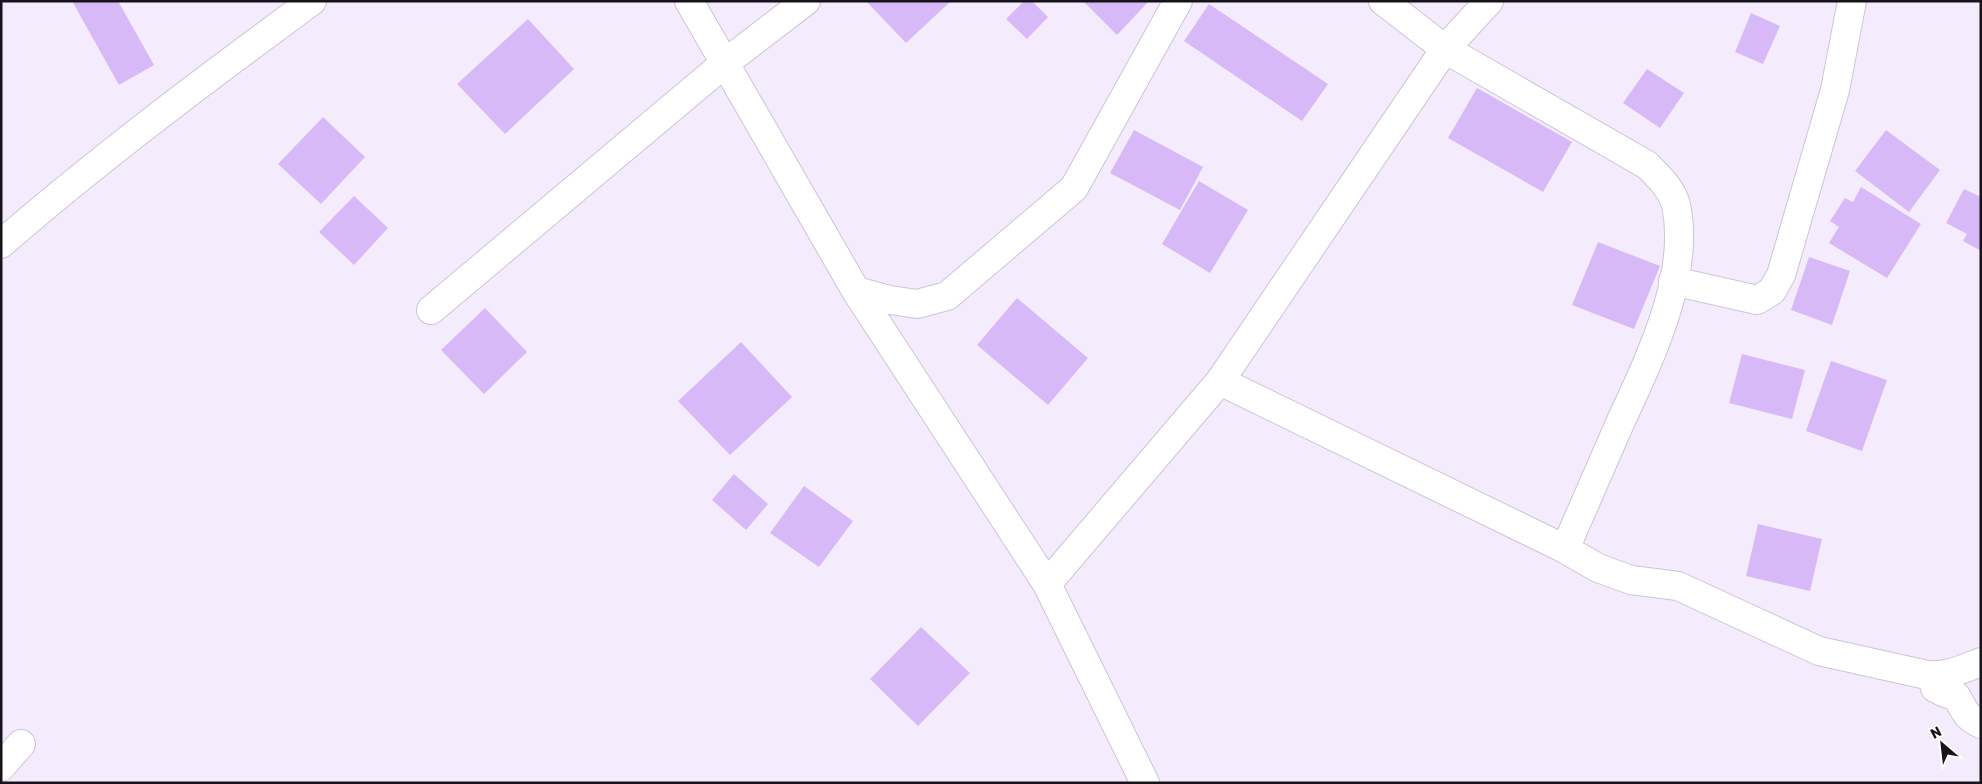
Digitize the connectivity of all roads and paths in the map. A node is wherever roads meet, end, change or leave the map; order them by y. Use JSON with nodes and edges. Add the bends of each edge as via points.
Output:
{"nodes":[{"id":1,"x":312,"y":1,"type":"edge"},
{"id":2,"x":689,"y":1,"type":"edge"},
{"id":3,"x":806,"y":1,"type":"edge"},
{"id":4,"x":1178,"y":1,"type":"edge"},
{"id":5,"x":1383,"y":1,"type":"edge"},
{"id":6,"x":1489,"y":1,"type":"edge"},
{"id":7,"x":1852,"y":1,"type":"edge"},
{"id":8,"x":1445,"y":49,"type":"junction"},
{"id":9,"x":725,"y":63,"type":"junction"},
{"id":10,"x":1,"y":244,"type":"edge"},
{"id":11,"x":1673,"y":281,"type":"junction"},
{"id":12,"x":856,"y":291,"type":"junction"},
{"id":13,"x":431,"y":310,"type":"dead end"},
{"id":14,"x":1220,"y":382,"type":"junction"},
{"id":15,"x":1565,"y":549,"type":"junction"},
{"id":16,"x":1047,"y":584,"type":"junction"},
{"id":17,"x":1975,"y":669,"type":"edge"},
{"id":18,"x":1927,"y":675,"type":"junction"},
{"id":19,"x":1981,"y":724,"type":"edge"},
{"id":20,"x":21,"y":744,"type":"dead end"},
{"id":21,"x":1,"y":767,"type":"edge"},
{"id":22,"x":1145,"y":783,"type":"edge"}],
"edges":[{"from":1,"to":10,"type":"street","via":[[183,96]]},
{"from":2,"to":9,"type":"street"},
{"from":3,"to":9,"type":"street"},
{"from":4,"to":12,"type":"street","via":[[1074,188],[947,296],[917,304]]},
{"from":5,"to":8,"type":"street"},
{"from":6,"to":8,"type":"street"},
{"from":7,"to":11,"type":"street","via":[[1835,90],[1781,275],[1772,291],[1757,300]]},
{"from":8,"to":11,"type":"street","via":[[1647,165],[1663,182],[1676,204],[1679,244]]},
{"from":8,"to":14,"type":"street"},
{"from":9,"to":12,"type":"street"},
{"from":9,"to":13,"type":"street"},
{"from":11,"to":15,"type":"street","via":[[1659,337]]},
{"from":12,"to":16,"type":"street"},
{"from":14,"to":15,"type":"street"},
{"from":14,"to":16,"type":"street"},
{"from":15,"to":18,"type":"street","via":[[1598,568],[1631,580],[1678,586],[1818,651]]},
{"from":16,"to":22,"type":"street"},
{"from":17,"to":18,"type":"street"},
{"from":18,"to":19,"type":"street","via":[[1935,688],[1956,696],[1963,712]]},
{"from":20,"to":21,"type":"street"}]}
